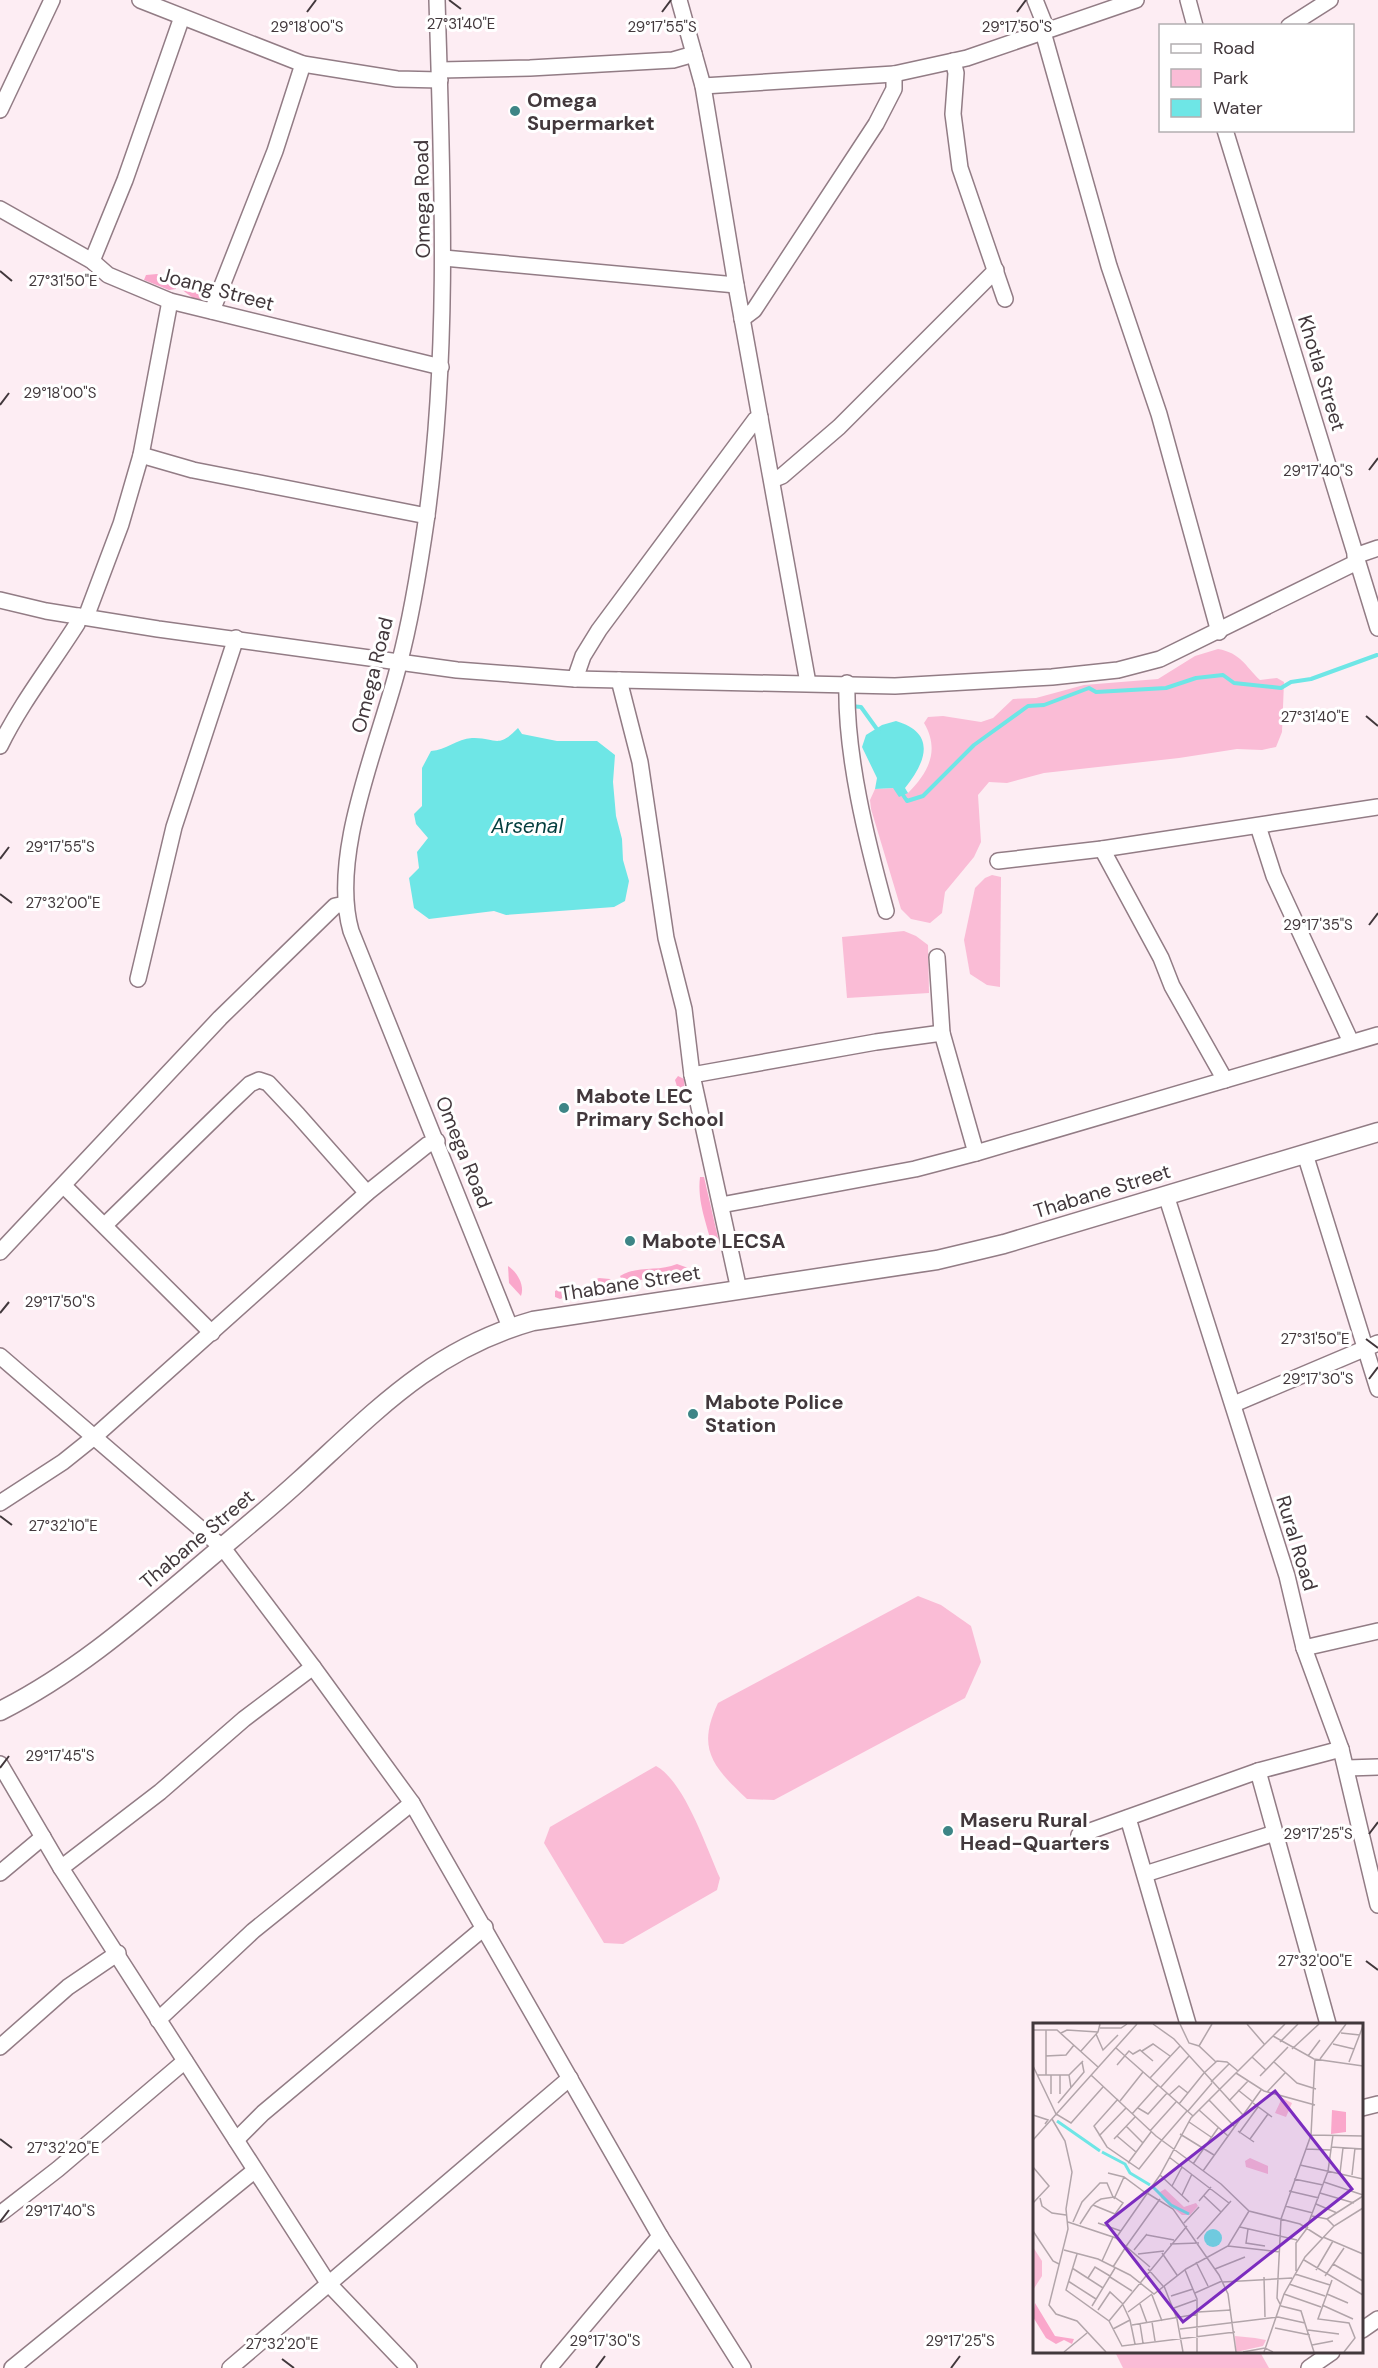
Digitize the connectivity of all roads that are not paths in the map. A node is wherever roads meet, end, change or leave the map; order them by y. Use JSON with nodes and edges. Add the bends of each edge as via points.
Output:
{"nodes":[{"id":1,"x":52,"y":0,"type":"edge"},
{"id":2,"x":140,"y":0,"type":"edge"},
{"id":3,"x":437,"y":0,"type":"edge"},
{"id":4,"x":679,"y":0,"type":"edge"},
{"id":5,"x":1035,"y":0,"type":"edge"},
{"id":6,"x":1136,"y":0,"type":"edge"},
{"id":7,"x":1188,"y":0,"type":"edge"},
{"id":8,"x":1330,"y":0,"type":"edge"},
{"id":9,"x":182,"y":17,"type":"junction"},
{"id":10,"x":1194,"y":24,"type":"edge"},
{"id":11,"x":1292,"y":24,"type":"edge"},
{"id":12,"x":1045,"y":31,"type":"junction"},
{"id":13,"x":694,"y":54,"type":"junction"},
{"id":14,"x":952,"y":61,"type":"junction"},
{"id":15,"x":303,"y":64,"type":"junction"},
{"id":16,"x":894,"y":74,"type":"junction"},
{"id":17,"x":440,"y":75,"type":"junction"},
{"id":18,"x":703,"y":86,"type":"junction"},
{"id":19,"x":0,"y":110,"type":"edge"},
{"id":20,"x":1226,"y":132,"type":"edge"},
{"id":21,"x":0,"y":209,"type":"edge"},
{"id":22,"x":444,"y":258,"type":"junction"},
{"id":23,"x":92,"y":261,"type":"junction"},
{"id":24,"x":996,"y":270,"type":"junction"},
{"id":25,"x":736,"y":285,"type":"junction"},
{"id":26,"x":1005,"y":299,"type":"dead end"},
{"id":27,"x":170,"y":301,"type":"junction"},
{"id":28,"x":212,"y":312,"type":"junction"},
{"id":29,"x":742,"y":319,"type":"junction"},
{"id":30,"x":441,"y":367,"type":"junction"},
{"id":31,"x":760,"y":417,"type":"junction"},
{"id":32,"x":141,"y":455,"type":"junction"},
{"id":33,"x":772,"y":480,"type":"junction"},
{"id":34,"x":427,"y":516,"type":"junction"},
{"id":35,"x":1378,"y":548,"type":"edge"},
{"id":36,"x":1356,"y":559,"type":"junction"},
{"id":37,"x":0,"y":600,"type":"edge"},
{"id":38,"x":82,"y":617,"type":"junction"},
{"id":39,"x":1378,"y":628,"type":"edge"},
{"id":40,"x":1219,"y":632,"type":"junction"},
{"id":41,"x":236,"y":638,"type":"junction"},
{"id":42,"x":400,"y":662,"type":"junction"},
{"id":43,"x":575,"y":679,"type":"junction"},
{"id":44,"x":619,"y":680,"type":"junction"},
{"id":45,"x":808,"y":683,"type":"junction"},
{"id":46,"x":847,"y":683,"type":"junction"},
{"id":47,"x":0,"y":746,"type":"edge"},
{"id":48,"x":1378,"y":807,"type":"edge"},
{"id":49,"x":1258,"y":825,"type":"junction"},
{"id":50,"x":1102,"y":849,"type":"junction"},
{"id":51,"x":998,"y":861,"type":"dead end"},
{"id":52,"x":345,"y":904,"type":"junction"},
{"id":53,"x":886,"y":911,"type":"dead end"},
{"id":54,"x":937,"y":957,"type":"dead end"},
{"id":55,"x":138,"y":979,"type":"dead end"},
{"id":56,"x":942,"y":1033,"type":"junction"},
{"id":57,"x":1378,"y":1035,"type":"edge"},
{"id":58,"x":1351,"y":1042,"type":"junction"},
{"id":59,"x":692,"y":1075,"type":"junction"},
{"id":60,"x":1225,"y":1080,"type":"junction"},
{"id":61,"x":1378,"y":1132,"type":"edge"},
{"id":62,"x":437,"y":1141,"type":"junction"},
{"id":63,"x":976,"y":1153,"type":"junction"},
{"id":64,"x":1305,"y":1154,"type":"junction"},
{"id":65,"x":64,"y":1186,"type":"junction"},
{"id":66,"x":367,"y":1194,"type":"junction"},
{"id":67,"x":1166,"y":1195,"type":"junction"},
{"id":68,"x":721,"y":1205,"type":"junction"},
{"id":69,"x":105,"y":1226,"type":"junction"},
{"id":70,"x":0,"y":1252,"type":"edge"},
{"id":71,"x":740,"y":1290,"type":"junction"},
{"id":72,"x":510,"y":1328,"type":"junction"},
{"id":73,"x":212,"y":1333,"type":"junction"},
{"id":74,"x":1372,"y":1346,"type":"edge"},
{"id":75,"x":0,"y":1356,"type":"edge"},
{"id":76,"x":1378,"y":1389,"type":"edge"},
{"id":77,"x":1234,"y":1404,"type":"junction"},
{"id":78,"x":93,"y":1438,"type":"junction"},
{"id":79,"x":0,"y":1503,"type":"edge"},
{"id":80,"x":223,"y":1548,"type":"junction"},
{"id":81,"x":1378,"y":1631,"type":"edge"},
{"id":82,"x":1304,"y":1648,"type":"junction"},
{"id":83,"x":313,"y":1667,"type":"junction"},
{"id":84,"x":0,"y":1711,"type":"edge"},
{"id":85,"x":1341,"y":1749,"type":"junction"},
{"id":86,"x":0,"y":1764,"type":"edge"},
{"id":87,"x":1378,"y":1767,"type":"edge"},
{"id":88,"x":1347,"y":1768,"type":"junction"},
{"id":89,"x":1258,"y":1771,"type":"junction"},
{"id":90,"x":412,"y":1803,"type":"junction"},
{"id":91,"x":1128,"y":1818,"type":"junction"},
{"id":92,"x":1275,"y":1833,"type":"junction"},
{"id":93,"x":1079,"y":1835,"type":"dead end"},
{"id":94,"x":43,"y":1837,"type":"junction"},
{"id":95,"x":61,"y":1868,"type":"junction"},
{"id":96,"x":0,"y":1873,"type":"edge"},
{"id":97,"x":1145,"y":1874,"type":"junction"},
{"id":98,"x":1378,"y":1905,"type":"edge"},
{"id":99,"x":485,"y":1926,"type":"junction"},
{"id":100,"x":118,"y":1953,"type":"junction"},
{"id":101,"x":158,"y":2020,"type":"junction"},
{"id":102,"x":1187,"y":2023,"type":"edge"},
{"id":103,"x":1327,"y":2023,"type":"edge"},
{"id":104,"x":0,"y":2047,"type":"edge"},
{"id":105,"x":185,"y":2061,"type":"junction"},
{"id":106,"x":570,"y":2079,"type":"junction"},
{"id":107,"x":1378,"y":2104,"type":"edge"},
{"id":108,"x":1363,"y":2108,"type":"edge"},
{"id":109,"x":237,"y":2140,"type":"junction"},
{"id":110,"x":254,"y":2170,"type":"junction"},
{"id":111,"x":0,"y":2214,"type":"edge"},
{"id":112,"x":660,"y":2236,"type":"junction"},
{"id":113,"x":328,"y":2283,"type":"junction"},
{"id":114,"x":1378,"y":2319,"type":"edge"},
{"id":115,"x":1363,"y":2329,"type":"edge"},
{"id":116,"x":1331,"y":2353,"type":"edge"},
{"id":117,"x":12,"y":2368,"type":"edge"},
{"id":118,"x":230,"y":2368,"type":"edge"},
{"id":119,"x":409,"y":2368,"type":"edge"},
{"id":120,"x":549,"y":2368,"type":"edge"},
{"id":121,"x":743,"y":2368,"type":"edge"},
{"id":122,"x":1309,"y":2368,"type":"edge"}],
"edges":[{"from":1,"to":19,"type":"street"},
{"from":2,"to":9,"type":"street"},
{"from":3,"to":17,"type":"street","name":"Omega Road"},
{"from":4,"to":13,"type":"street"},
{"from":5,"to":12,"type":"street"},
{"from":6,"to":12,"type":"street"},
{"from":7,"to":10,"type":"street"},
{"from":8,"to":11,"type":"street"},
{"from":9,"to":15,"type":"street"},
{"from":9,"to":23,"type":"street"},
{"from":12,"to":14,"type":"street"},
{"from":12,"to":40,"type":"street","via":[[1109,266],[1160,414]]},
{"from":13,"to":17,"type":"street","via":[[673,60]]},
{"from":13,"to":18,"type":"street"},
{"from":14,"to":16,"type":"street"},
{"from":14,"to":24,"type":"street","via":[[956,73],[953,114],[960,168]]},
{"from":15,"to":17,"type":"street","via":[[397,79]]},
{"from":15,"to":28,"type":"street","via":[[275,151]]},
{"from":16,"to":18,"type":"street"},
{"from":16,"to":29,"type":"street","via":[[894,89],[876,124],[754,310]]},
{"from":17,"to":22,"type":"street","name":"Omega Road"},
{"from":18,"to":25,"type":"street"},
{"from":20,"to":36,"type":"street","name":"Khotla Street"},
{"from":21,"to":23,"type":"street","name":"Joang Street"},
{"from":22,"to":25,"type":"street"},
{"from":22,"to":30,"type":"street","name":"Omega Road"},
{"from":23,"to":27,"type":"street","name":"Joang Street","via":[[108,275]]},
{"from":24,"to":26,"type":"street"},
{"from":24,"to":33,"type":"street","via":[[839,427],[782,476]]},
{"from":25,"to":29,"type":"street"},
{"from":27,"to":28,"type":"street","name":"Joang Street"},
{"from":27,"to":32,"type":"street"},
{"from":28,"to":30,"type":"street","name":"Joang Street"},
{"from":29,"to":31,"type":"street"},
{"from":30,"to":34,"type":"street","name":"Omega Road"},
{"from":31,"to":33,"type":"street"},
{"from":31,"to":43,"type":"street","via":[[599,630]]},
{"from":32,"to":34,"type":"street","via":[[193,470]]},
{"from":32,"to":38,"type":"street","via":[[122,524]]},
{"from":33,"to":45,"type":"street"},
{"from":34,"to":42,"type":"street","name":"Omega Road"},
{"from":35,"to":36,"type":"street"},
{"from":36,"to":39,"type":"street","name":"Khotla Street"},
{"from":36,"to":40,"type":"street"},
{"from":37,"to":38,"type":"street"},
{"from":38,"to":41,"type":"street"},
{"from":38,"to":47,"type":"street","via":[[13,718]]},
{"from":40,"to":46,"type":"street","via":[[1160,659],[1118,670],[895,686]]},
{"from":41,"to":42,"type":"street"},
{"from":41,"to":55,"type":"street","via":[[174,827]]},
{"from":42,"to":43,"type":"street"},
{"from":42,"to":52,"type":"street","name":"Omega Road","via":[[350,845]]},
{"from":43,"to":44,"type":"street"},
{"from":44,"to":45,"type":"street"},
{"from":44,"to":59,"type":"street","via":[[639,762],[666,938],[684,1009]]},
{"from":45,"to":46,"type":"street"},
{"from":46,"to":53,"type":"street","via":[[858,786]]},
{"from":48,"to":49,"type":"street"},
{"from":49,"to":50,"type":"street"},
{"from":49,"to":58,"type":"street","via":[[1274,876]]},
{"from":50,"to":51,"type":"street"},
{"from":50,"to":60,"type":"street"},
{"from":52,"to":62,"type":"street","name":"Omega Road","via":[[351,931]]},
{"from":52,"to":65,"type":"street","via":[[335,906],[220,1018]]},
{"from":54,"to":56,"type":"street"},
{"from":56,"to":59,"type":"street"},
{"from":56,"to":63,"type":"street"},
{"from":57,"to":58,"type":"street"},
{"from":58,"to":60,"type":"street"},
{"from":59,"to":68,"type":"street"},
{"from":60,"to":63,"type":"street"},
{"from":61,"to":64,"type":"street","name":"Thabane Street"},
{"from":62,"to":66,"type":"street"},
{"from":62,"to":72,"type":"street","name":"Omega Road"},
{"from":63,"to":68,"type":"street","via":[[915,1169]]},
{"from":64,"to":67,"type":"street","name":"Thabane Street"},
{"from":64,"to":74,"type":"street"},
{"from":65,"to":69,"type":"street"},
{"from":65,"to":70,"type":"street"},
{"from":66,"to":69,"type":"street","via":[[292,1108],[268,1083],[259,1080],[250,1084]]},
{"from":66,"to":73,"type":"street"},
{"from":67,"to":71,"type":"street","name":"Thabane Street","via":[[937,1260]]},
{"from":67,"to":77,"type":"street","name":"Rural Road"},
{"from":68,"to":71,"type":"street"},
{"from":69,"to":73,"type":"street"},
{"from":71,"to":72,"type":"street","name":"Thabane Street","via":[[533,1321]]},
{"from":72,"to":80,"type":"street","name":"Thabane Street","via":[[444,1358],[404,1386]]},
{"from":73,"to":78,"type":"street"},
{"from":74,"to":76,"type":"street"},
{"from":74,"to":77,"type":"street"},
{"from":75,"to":78,"type":"street"},
{"from":77,"to":82,"type":"street","name":"Rural Road","via":[[1287,1576]]},
{"from":78,"to":79,"type":"street"},
{"from":78,"to":80,"type":"street"},
{"from":80,"to":83,"type":"street"},
{"from":80,"to":84,"type":"street","name":"Thabane Street","via":[[82,1663]]},
{"from":81,"to":82,"type":"street"},
{"from":82,"to":85,"type":"street","name":"Rural Road"},
{"from":83,"to":90,"type":"street"},
{"from":83,"to":95,"type":"street"},
{"from":85,"to":88,"type":"street","name":"Rural Road"},
{"from":85,"to":89,"type":"street"},
{"from":86,"to":94,"type":"street"},
{"from":87,"to":88,"type":"street"},
{"from":88,"to":98,"type":"street","name":"Rural Road"},
{"from":89,"to":91,"type":"street"},
{"from":89,"to":92,"type":"street"},
{"from":90,"to":99,"type":"street"},
{"from":90,"to":101,"type":"street","via":[[253,1931]]},
{"from":91,"to":93,"type":"street"},
{"from":91,"to":97,"type":"street"},
{"from":92,"to":97,"type":"street"},
{"from":92,"to":103,"type":"street"},
{"from":94,"to":95,"type":"street"},
{"from":94,"to":96,"type":"street"},
{"from":95,"to":100,"type":"street"},
{"from":97,"to":102,"type":"street"},
{"from":99,"to":106,"type":"street"},
{"from":99,"to":109,"type":"street"},
{"from":100,"to":101,"type":"street"},
{"from":100,"to":104,"type":"street","via":[[68,1987]]},
{"from":101,"to":105,"type":"street"},
{"from":105,"to":109,"type":"street"},
{"from":105,"to":111,"type":"street"},
{"from":106,"to":112,"type":"street"},
{"from":106,"to":113,"type":"street"},
{"from":107,"to":108,"type":"street"},
{"from":109,"to":110,"type":"street"},
{"from":110,"to":113,"type":"street"},
{"from":110,"to":117,"type":"street"},
{"from":112,"to":120,"type":"street"},
{"from":112,"to":121,"type":"street"},
{"from":113,"to":118,"type":"street"},
{"from":113,"to":119,"type":"street"},
{"from":114,"to":115,"type":"street"},
{"from":116,"to":122,"type":"street"}]}
